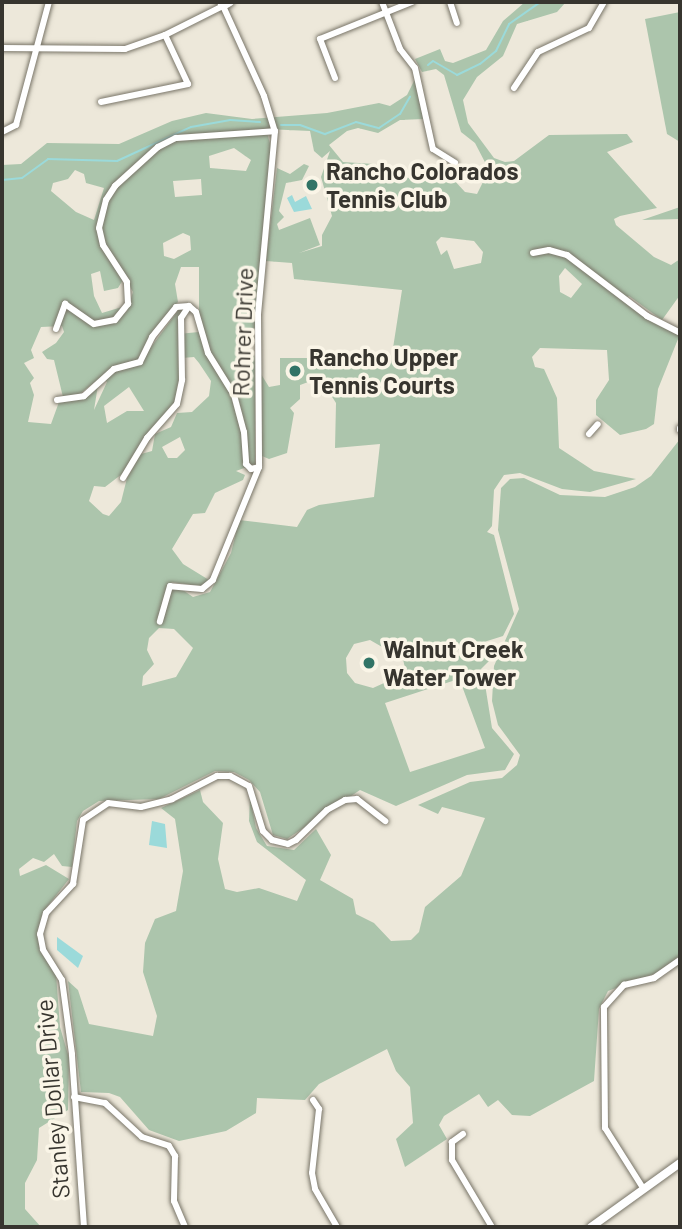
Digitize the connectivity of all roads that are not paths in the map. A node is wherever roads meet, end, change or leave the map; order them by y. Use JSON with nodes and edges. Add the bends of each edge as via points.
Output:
{"nodes":[{"id":1,"x":49,"y":2,"type":"edge"},
{"id":2,"x":382,"y":2,"type":"edge"},
{"id":3,"x":412,"y":2,"type":"edge"},
{"id":4,"x":450,"y":2,"type":"edge"},
{"id":5,"x":604,"y":2,"type":"edge"},
{"id":6,"x":225,"y":3,"type":"edge"},
{"id":7,"x":386,"y":11,"type":"junction"},
{"id":8,"x":457,"y":23,"type":"dead end"},
{"id":9,"x":166,"y":35,"type":"junction"},
{"id":10,"x":35,"y":47,"type":"junction"},
{"id":11,"x":2,"y":48,"type":"edge"},
{"id":12,"x":335,"y":78,"type":"dead end"},
{"id":13,"x":514,"y":88,"type":"dead end"},
{"id":14,"x":101,"y":102,"type":"dead end"},
{"id":15,"x":275,"y":131,"type":"junction"},
{"id":16,"x":2,"y":132,"type":"edge"},
{"id":17,"x":455,"y":163,"type":"dead end"},
{"id":18,"x":533,"y":253,"type":"dead end"},
{"id":19,"x":189,"y":306,"type":"junction"},
{"id":20,"x":56,"y":329,"type":"dead end"},
{"id":21,"x":680,"y":333,"type":"edge"},
{"id":22,"x":57,"y":400,"type":"dead end"},
{"id":23,"x":598,"y":424,"type":"dead end"},
{"id":24,"x":589,"y":434,"type":"dead end"},
{"id":25,"x":259,"y":467,"type":"junction"},
{"id":26,"x":123,"y":478,"type":"dead end"},
{"id":27,"x":160,"y":622,"type":"dead end"},
{"id":28,"x":385,"y":821,"type":"dead end"},
{"id":29,"x":680,"y":960,"type":"edge"},
{"id":30,"x":74,"y":1097,"type":"junction"},
{"id":31,"x":313,"y":1100,"type":"dead end"},
{"id":32,"x":463,"y":1134,"type":"dead end"},
{"id":33,"x":680,"y":1163,"type":"edge"},
{"id":34,"x":643,"y":1188,"type":"junction"},
{"id":35,"x":84,"y":1227,"type":"edge"},
{"id":36,"x":185,"y":1227,"type":"edge"},
{"id":37,"x":337,"y":1227,"type":"edge"},
{"id":38,"x":492,"y":1227,"type":"edge"},
{"id":39,"x":591,"y":1227,"type":"edge"}],
"edges":[{"from":1,"to":10,"type":"street"},
{"from":2,"to":7,"type":"street"},
{"from":3,"to":7,"type":"street"},
{"from":4,"to":8,"type":"street"},
{"from":5,"to":13,"type":"street","via":[[589,28],[538,51]]},
{"from":6,"to":9,"type":"street"},
{"from":6,"to":15,"type":"street","name":"Rohrer Drive"},
{"from":7,"to":12,"type":"street","via":[[320,39]]},
{"from":7,"to":17,"type":"street","via":[[400,49],[415,68],[433,149]]},
{"from":9,"to":10,"type":"street","via":[[125,48]]},
{"from":9,"to":14,"type":"street","via":[[188,84]]},
{"from":10,"to":11,"type":"street"},
{"from":10,"to":16,"type":"street","via":[[16,125]]},
{"from":15,"to":20,"type":"street","via":[[176,138],[158,147],[115,186],[99,228],[103,244],[127,282],[128,304],[116,320],[94,324],[65,304]]},
{"from":15,"to":25,"type":"street","name":"Rohrer Drive","via":[[258,314]]},
{"from":18,"to":21,"type":"street","via":[[549,250],[567,256],[647,316]]},
{"from":19,"to":22,"type":"street","via":[[176,307],[152,337],[140,362],[114,369],[84,396]]},
{"from":19,"to":25,"type":"street","via":[[196,312],[208,353],[234,395],[244,432],[246,464],[251,469]]},
{"from":19,"to":26,"type":"street","via":[[181,318],[182,380],[177,404],[146,438]]},
{"from":23,"to":24,"type":"street"},
{"from":25,"to":27,"type":"street","name":"Rohrer Drive","via":[[213,580],[202,589],[170,586]]},
{"from":28,"to":30,"type":"street","name":"Stanley Dollar Drive","via":[[357,799],[345,800],[327,810],[296,840],[288,844],[272,840],[264,831],[255,794],[230,776],[141,807],[108,803],[89,812],[78,833],[79,868],[73,884],[46,913],[40,927],[43,949],[62,980]]},
{"from":29,"to":34,"type":"street","via":[[654,978],[624,985],[604,1007],[605,1128]]},
{"from":30,"to":35,"type":"street","name":"Stanley Dollar Drive"},
{"from":30,"to":36,"type":"street","via":[[105,1103],[142,1137],[169,1146],[175,1156],[174,1202]]},
{"from":31,"to":37,"type":"street","via":[[320,1109],[312,1173],[315,1189]]},
{"from":32,"to":38,"type":"street","via":[[452,1142],[452,1160]]},
{"from":33,"to":34,"type":"street"},
{"from":34,"to":39,"type":"street"}]}
